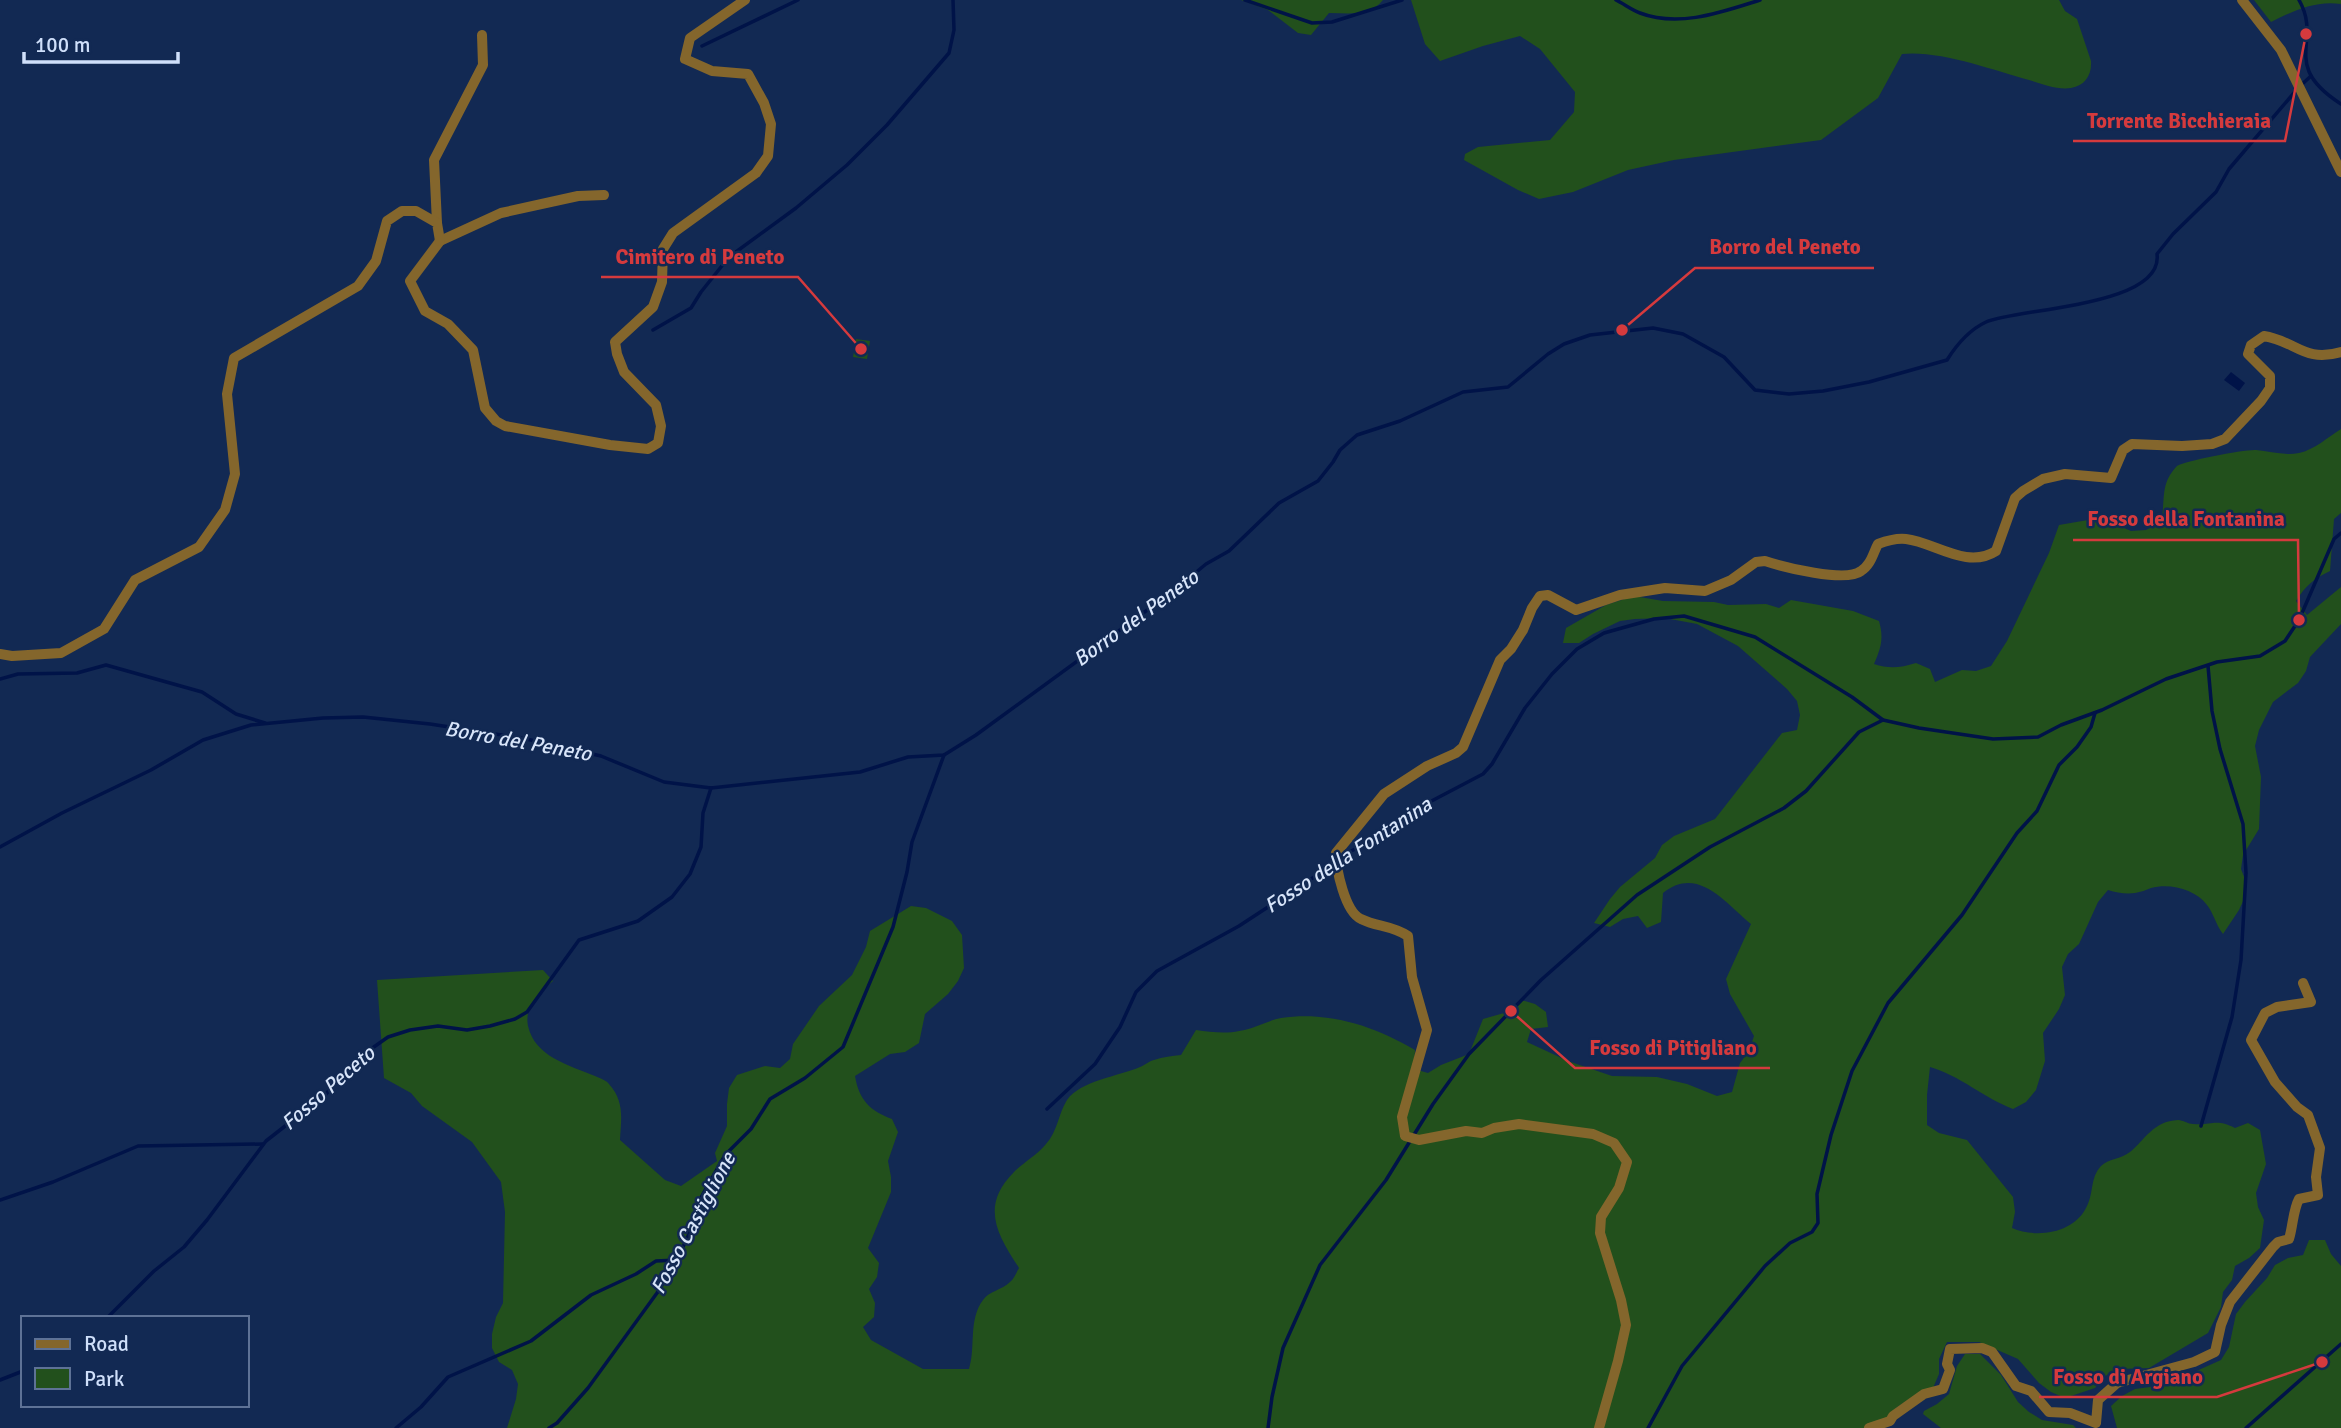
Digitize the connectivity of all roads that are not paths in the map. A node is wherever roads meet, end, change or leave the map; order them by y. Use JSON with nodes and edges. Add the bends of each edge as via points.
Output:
{"nodes":[{"id":1,"x":745,"y":0,"type":"edge"},
{"id":2,"x":2242,"y":0,"type":"edge"},
{"id":3,"x":482,"y":35,"type":"dead end"},
{"id":4,"x":2341,"y":172,"type":"edge"},
{"id":5,"x":604,"y":195,"type":"dead end"},
{"id":6,"x":437,"y":223,"type":"junction"},
{"id":7,"x":440,"y":241,"type":"junction"},
{"id":8,"x":2341,"y":352,"type":"edge"},
{"id":9,"x":0,"y":654,"type":"edge"},
{"id":10,"x":2303,"y":984,"type":"dead end"},
{"id":11,"x":1599,"y":1428,"type":"edge"},
{"id":12,"x":1869,"y":1428,"type":"edge"}],
"edges":[{"from":1,"to":7,"type":"street","via":[[690,38],[685,59],[712,71],[748,74],[771,124],[768,156],[756,173],[673,233],[663,248],[662,282],[653,307],[615,342],[624,372],[656,405],[661,426],[658,443],[648,449],[610,445],[496,421],[485,408],[473,350],[448,324],[425,311],[410,281]]},
{"from":2,"to":4,"type":"street","via":[[2281,50]]},
{"from":3,"to":6,"type":"street","via":[[483,65],[434,160]]},
{"from":5,"to":7,"type":"street","via":[[501,213]]},
{"from":6,"to":7,"type":"street"},
{"from":6,"to":9,"type":"street","via":[[416,211],[402,211],[387,221],[376,261],[358,286],[234,358],[227,394],[235,474],[225,510],[199,547],[135,580],[104,629],[61,653]]},
{"from":8,"to":11,"type":"street","via":[[2315,356],[2264,336],[2251,345],[2248,354],[2270,376],[2270,388],[2225,439],[2182,446],[2132,444],[2123,450],[2111,478],[2066,474],[2043,479],[2015,498],[1991,554],[1954,555],[1898,539],[1878,544],[1868,565],[1857,574],[1844,576],[1765,561],[1705,591],[1665,588],[1620,595],[1576,610],[1548,595],[1540,596],[1523,630],[1500,660],[1463,747],[1384,794],[1336,853],[1336,866],[1354,915],[1408,936],[1412,977],[1427,1030],[1402,1117],[1405,1136],[1419,1140],[1519,1124],[1593,1133],[1614,1143],[1627,1162],[1619,1188],[1601,1217],[1600,1233],[1626,1325]]},
{"from":10,"to":12,"type":"street","via":[[2311,1002],[2265,1013],[2252,1040],[2275,1082],[2308,1115],[2320,1148],[2318,1195],[2299,1199],[2290,1238],[2273,1247],[2230,1302],[2215,1352],[2118,1384],[2098,1400],[2096,1423],[2070,1413],[2049,1412],[2031,1391],[2017,1386],[1992,1352],[1950,1349],[1950,1370],[1942,1389],[1924,1394],[1890,1422]]}]}
